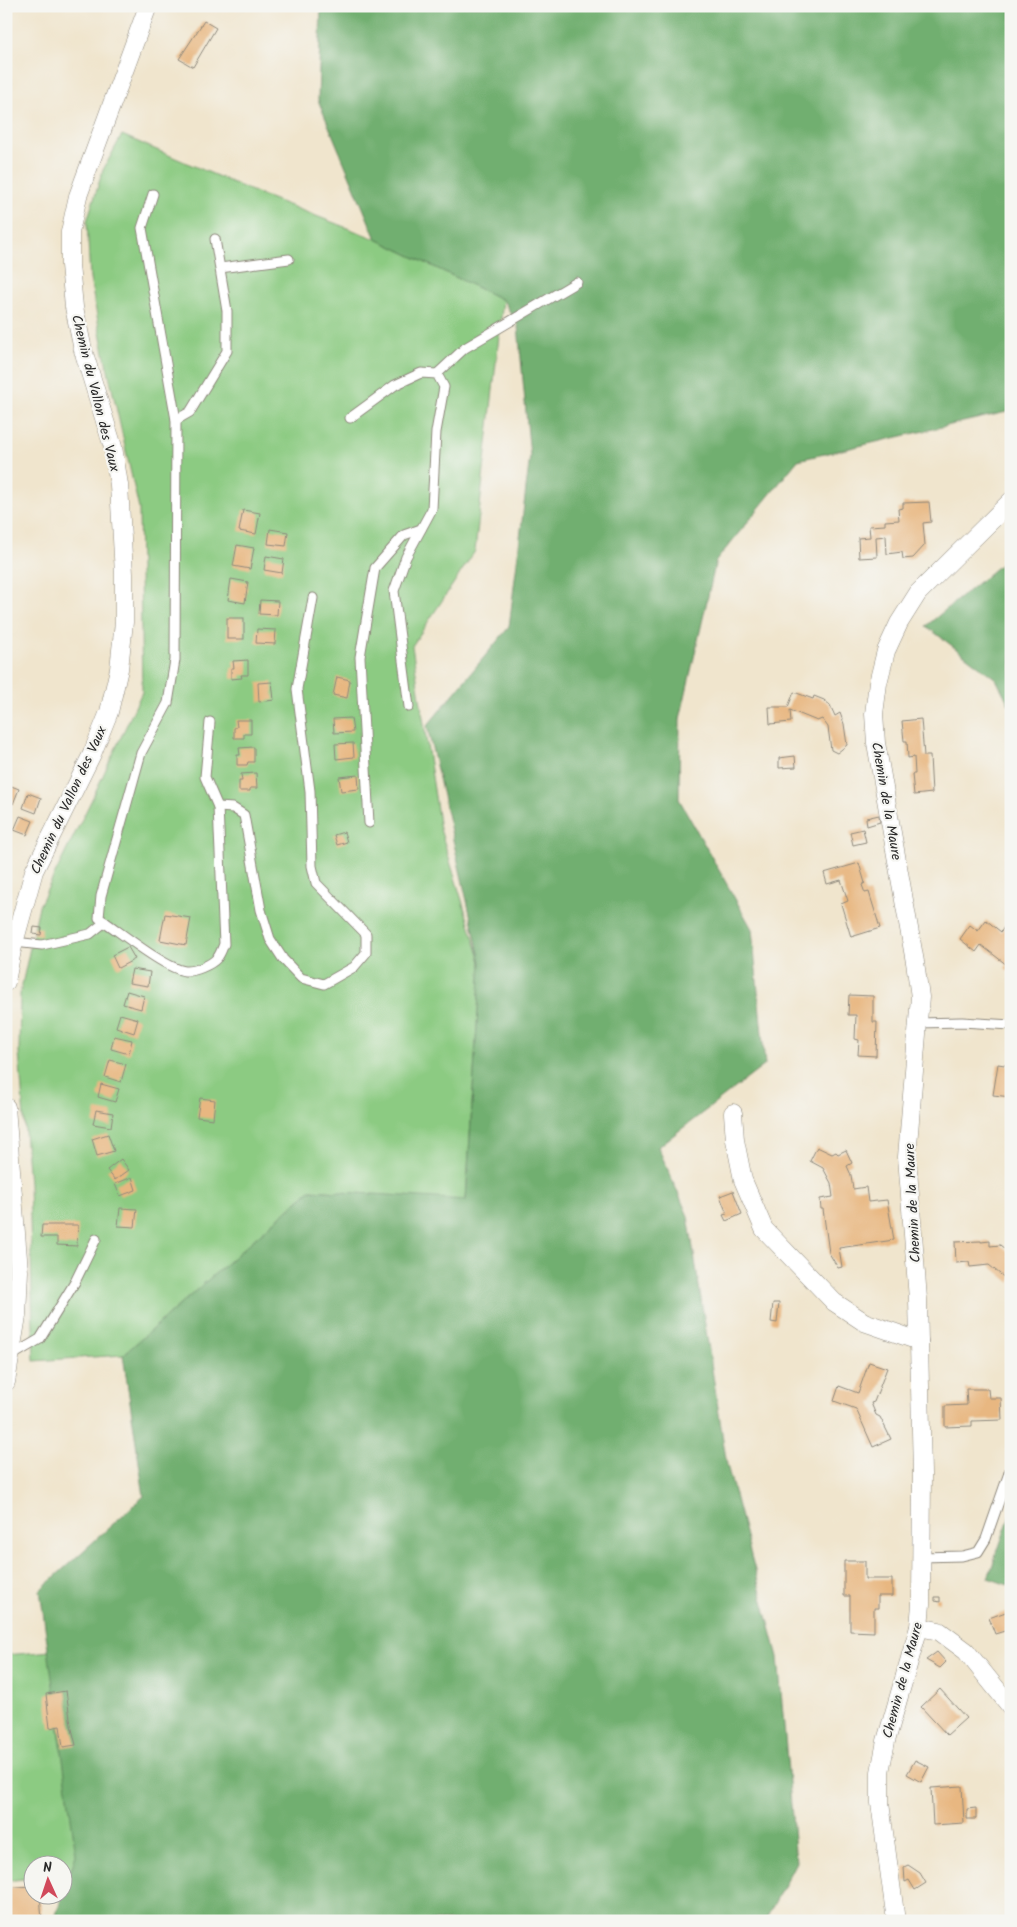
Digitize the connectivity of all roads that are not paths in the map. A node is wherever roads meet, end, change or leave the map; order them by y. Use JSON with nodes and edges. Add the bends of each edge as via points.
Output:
{"nodes":[{"id":1,"x":148,"y":6,"type":"edge"},
{"id":2,"x":153,"y":194,"type":"dead end"},
{"id":3,"x":216,"y":238,"type":"dead end"},
{"id":4,"x":289,"y":259,"type":"dead end"},
{"id":5,"x":220,"y":268,"type":"junction"},
{"id":6,"x":577,"y":282,"type":"dead end"},
{"id":7,"x":437,"y":374,"type":"junction"},
{"id":8,"x":350,"y":418,"type":"dead end"},
{"id":9,"x":176,"y":420,"type":"junction"},
{"id":10,"x":1011,"y":501,"type":"edge"},
{"id":11,"x":421,"y":529,"type":"junction"},
{"id":12,"x":313,"y":598,"type":"dead end"},
{"id":13,"x":409,"y":706,"type":"dead end"},
{"id":14,"x":210,"y":722,"type":"dead end"},
{"id":15,"x":218,"y":807,"type":"junction"},
{"id":16,"x":369,"y":823,"type":"dead end"},
{"id":17,"x":105,"y":922,"type":"junction"},
{"id":18,"x":14,"y":942,"type":"junction"},
{"id":19,"x":6,"y":982,"type":"edge"},
{"id":20,"x":918,"y":1023,"type":"junction"},
{"id":21,"x":1011,"y":1025,"type":"edge"},
{"id":22,"x":6,"y":1107,"type":"edge"},
{"id":23,"x":733,"y":1113,"type":"dead end"},
{"id":24,"x":96,"y":1239,"type":"dead end"},
{"id":25,"x":919,"y":1342,"type":"junction"},
{"id":26,"x":11,"y":1356,"type":"junction"},
{"id":27,"x":6,"y":1382,"type":"edge"},
{"id":28,"x":1011,"y":1467,"type":"edge"},
{"id":29,"x":921,"y":1557,"type":"junction"},
{"id":30,"x":919,"y":1628,"type":"junction"},
{"id":31,"x":1011,"y":1707,"type":"edge"},
{"id":32,"x":896,"y":1921,"type":"edge"}],
"edges":[{"from":1,"to":18,"type":"street","name":"Chemin du Vallon des Vaux","via":[[78,196],[70,232],[74,307],[83,350],[113,447],[119,485],[124,574],[120,669],[92,754],[34,871]]},
{"from":2,"to":9,"type":"lane","via":[[142,228]]},
{"from":3,"to":5,"type":"lane"},
{"from":4,"to":5,"type":"lane"},
{"from":5,"to":9,"type":"lane","via":[[227,311],[227,351],[190,412]]},
{"from":6,"to":7,"type":"lane","via":[[465,348]]},
{"from":7,"to":8,"type":"lane","via":[[422,373],[395,385]]},
{"from":7,"to":11,"type":"lane","via":[[444,387],[436,432],[432,509]]},
{"from":9,"to":17,"type":"lane","via":[[175,660],[168,703],[140,753],[116,838],[101,896],[99,918]]},
{"from":10,"to":20,"type":"street","name":"Chemin de la Maure","via":[[918,593],[886,651],[878,683],[874,714],[876,743],[915,962],[920,997]]},
{"from":11,"to":13,"type":"lane","via":[[406,557],[394,591]]},
{"from":11,"to":16,"type":"lane","via":[[404,535],[375,568],[373,577],[360,657]]},
{"from":12,"to":15,"type":"lane","via":[[297,689],[310,791],[312,866],[316,882],[366,934],[366,953],[354,967],[324,984],[301,978],[283,959],[270,938],[261,910],[244,815],[233,808]]},
{"from":14,"to":15,"type":"lane","via":[[205,777]]},
{"from":15,"to":17,"type":"lane","via":[[224,944],[216,960],[199,969],[179,969]]},
{"from":17,"to":18,"type":"lane","via":[[90,934],[42,945]]},
{"from":18,"to":19,"type":"street","name":"Chemin du Vallon des Vaux"},
{"from":20,"to":21,"type":"lane"},
{"from":20,"to":25,"type":"street","name":"Chemin de la Maure","via":[[907,1157]]},
{"from":22,"to":26,"type":"street","via":[[20,1271]]},
{"from":23,"to":25,"type":"street","via":[[734,1140],[743,1180],[764,1229],[834,1302],[864,1322]]},
{"from":24,"to":26,"type":"lane","via":[[75,1282],[40,1339]]},
{"from":25,"to":29,"type":"street","name":"Chemin de la Maure"},
{"from":26,"to":27,"type":"street"},
{"from":28,"to":29,"type":"lane","via":[[986,1539],[978,1552],[962,1556]]},
{"from":29,"to":30,"type":"street","name":"Chemin de la Maure"},
{"from":30,"to":31,"type":"street","via":[[940,1630],[966,1651]]},
{"from":30,"to":32,"type":"street","name":"Chemin de la Maure","via":[[880,1772],[880,1803]]}]}
